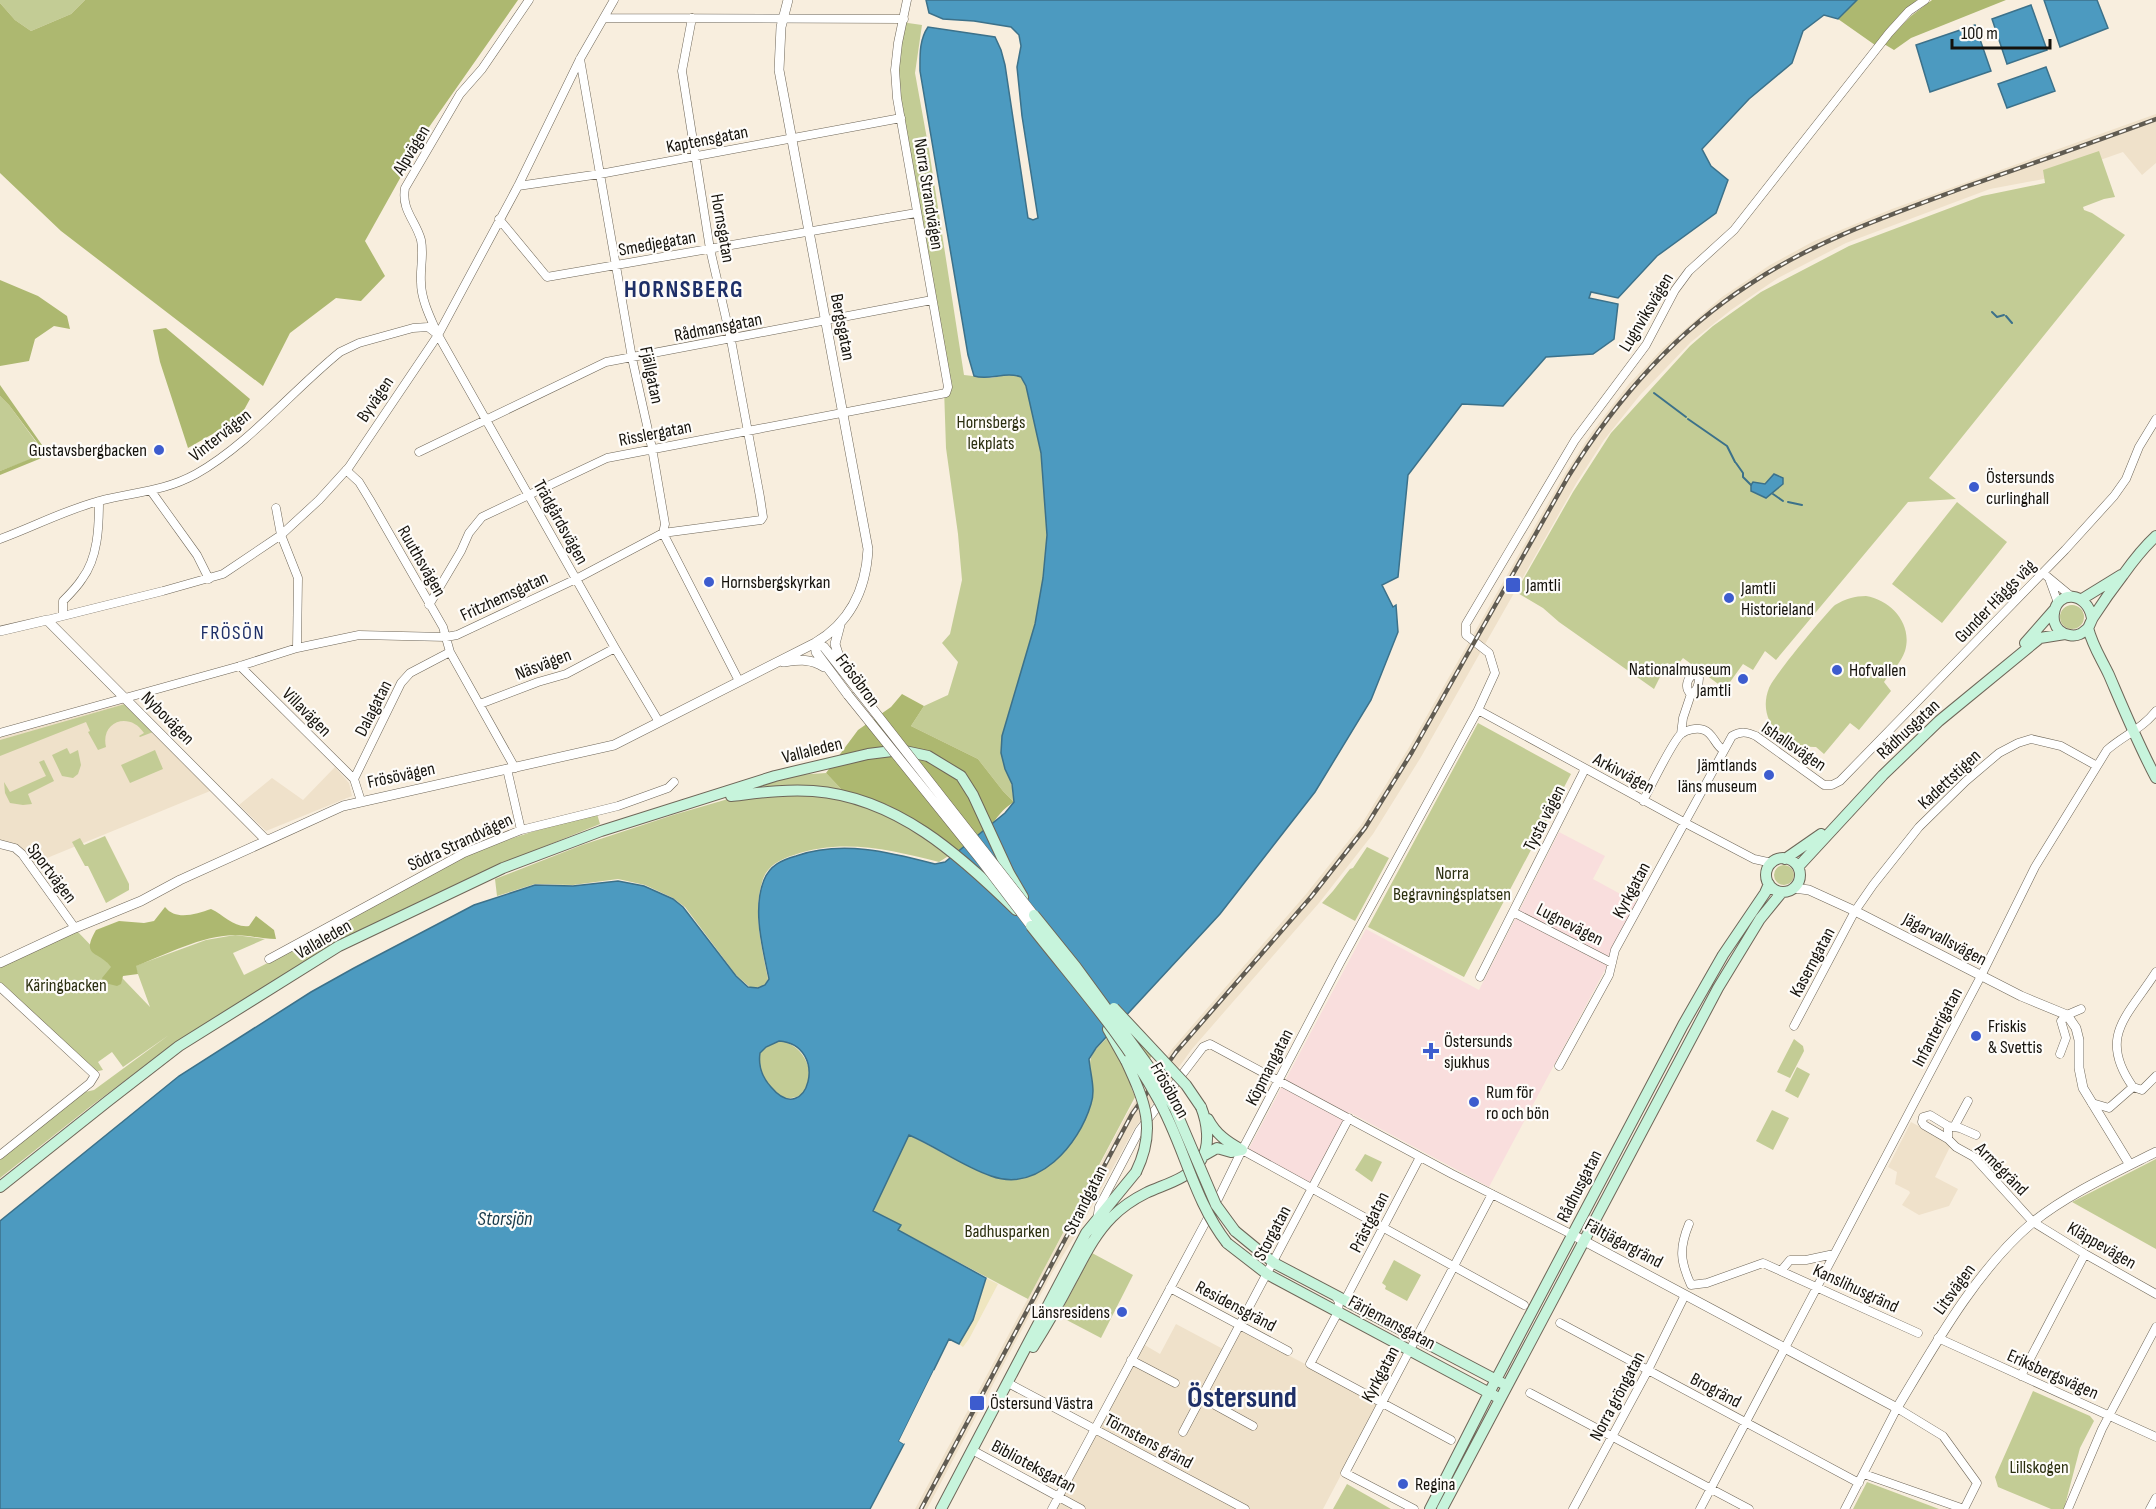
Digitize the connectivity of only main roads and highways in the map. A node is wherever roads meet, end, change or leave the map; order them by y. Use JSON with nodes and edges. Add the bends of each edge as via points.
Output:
{"nodes":[{"id":1,"x":2156,"y":536,"type":"edge"},
{"id":2,"x":2124,"y":573,"type":"junction"},
{"id":3,"x":2077,"y":598,"type":"junction"},
{"id":4,"x":2056,"y":606,"type":"junction"},
{"id":5,"x":2090,"y":623,"type":"junction"},
{"id":6,"x":2069,"y":635,"type":"junction"},
{"id":7,"x":2094,"y":648,"type":"junction"},
{"id":8,"x":2006,"y":666,"type":"junction"},
{"id":9,"x":928,"y":756,"type":"joint"},
{"id":10,"x":2156,"y":778,"type":"edge"},
{"id":11,"x":706,"y":799,"type":"junction"},
{"id":12,"x":1838,"y":822,"type":"junction"},
{"id":13,"x":910,"y":823,"type":"joint"},
{"id":14,"x":1785,"y":859,"type":"junction"},
{"id":15,"x":1798,"y":867,"type":"junction"},
{"id":16,"x":1769,"y":884,"type":"junction"},
{"id":17,"x":1782,"y":892,"type":"junction"},
{"id":18,"x":1033,"y":920,"type":"junction"},
{"id":19,"x":1076,"y":967,"type":"junction"},
{"id":20,"x":1099,"y":1013,"type":"junction"},
{"id":21,"x":1201,"y":1107,"type":"junction"},
{"id":22,"x":1203,"y":1156,"type":"junction"},
{"id":23,"x":0,"y":1187,"type":"edge"},
{"id":24,"x":1578,"y":1238,"type":"junction"},
{"id":25,"x":1274,"y":1263,"type":"joint"},
{"id":26,"x":1267,"y":1274,"type":"joint"},
{"id":27,"x":1496,"y":1380,"type":"junction"},
{"id":28,"x":1008,"y":1383,"type":"junction"},
{"id":29,"x":1508,"y":1386,"type":"junction"},
{"id":30,"x":1489,"y":1393,"type":"junction"},
{"id":31,"x":1501,"y":1399,"type":"junction"},
{"id":32,"x":940,"y":1509,"type":"edge"},
{"id":33,"x":1430,"y":1509,"type":"edge"},
{"id":34,"x":1442,"y":1509,"type":"edge"}],
"edges":[{"from":1,"to":2,"type":"main road"},
{"from":2,"to":3,"type":"main road"},
{"from":2,"to":5,"type":"main road"},
{"from":3,"to":4,"type":"main road","via":[[2064,598]]},
{"from":3,"to":5,"type":"main road","via":[[2090,607]]},
{"from":4,"to":6,"type":"main road","via":[[2055,624]]},
{"from":4,"to":8,"type":"main road","name":"Rådhusgatan"},
{"from":5,"to":6,"type":"main road","via":[[2081,634]]},
{"from":5,"to":7,"type":"main road"},
{"from":6,"to":7,"type":"main road"},
{"from":6,"to":8,"type":"main road","name":"Rådhusgatan","via":[[2040,638]]},
{"from":7,"to":10,"type":"main road"},
{"from":8,"to":12,"type":"main road","name":"Rådhusgatan","via":[[1939,721]]},
{"from":9,"to":11,"type":"main road","name":"Vallaleden","via":[[900,750],[868,754],[775,776]]},
{"from":9,"to":18,"type":"main road","name":"Frösöbron","bridge":true,"via":[[961,776]]},
{"from":11,"to":13,"type":"main road","name":"Vallaleden","via":[[783,790],[830,793],[878,806]]},
{"from":11,"to":23,"type":"main road","name":"Vallaleden","via":[[601,831],[503,868],[339,946],[179,1046]]},
{"from":12,"to":14,"type":"main road","name":"Rådhusgatan"},
{"from":12,"to":15,"type":"main road","name":"Rådhusgatan"},
{"from":13,"to":18,"type":"main road","name":"Frösöbron","bridge":true,"via":[[946,846]]},
{"from":14,"to":15,"type":"main road"},
{"from":14,"to":16,"type":"main road","via":[[1770,866],[1766,874]]},
{"from":15,"to":17,"type":"main road","via":[[1797,884]]},
{"from":16,"to":17,"type":"main road"},
{"from":16,"to":24,"type":"main road","name":"Rådhusgatan","via":[[1683,1025]]},
{"from":17,"to":24,"type":"main road","name":"Rådhusgatan","via":[[1760,919],[1718,988]]},
{"from":18,"to":19,"type":"main road","name":"Frösöbron","bridge":true},
{"from":18,"to":20,"type":"main road","name":"Frösöbron","bridge":true},
{"from":19,"to":21,"type":"main road","name":"Frösöbron","bridge":true,"via":[[1186,1085]]},
{"from":19,"to":25,"type":"main road","name":"Frösöbron","bridge":true,"via":[[1155,1075],[1179,1117],[1216,1205],[1234,1231]]},
{"from":20,"to":26,"type":"main road","name":"Frösöbron","bridge":true,"via":[[1161,1103],[1210,1218],[1227,1243]]},
{"from":20,"to":28,"type":"main road","name":"Strandgatan","bridge":true,"via":[[1145,1105],[1149,1125],[1144,1157],[1086,1233]]},
{"from":21,"to":22,"type":"main road","via":[[1207,1127]]},
{"from":21,"to":22,"type":"main road","name":"Frösöbron","via":[[1225,1141],[1242,1150],[1217,1148]]},
{"from":22,"to":28,"type":"main road","name":"Strandgatan","via":[[1185,1175],[1118,1211],[1100,1230],[1051,1318]]},
{"from":24,"to":27,"type":"main road","name":"Rådhusgatan"},
{"from":24,"to":29,"type":"main road","name":"Rådhusgatan"},
{"from":25,"to":27,"type":"main road","name":"Färjemansgatan"},
{"from":26,"to":30,"type":"main road","name":"Färjemansgatan"},
{"from":27,"to":29,"type":"main road","name":"Färjemansgatan"},
{"from":27,"to":30,"type":"main road","name":"Rådhusgatan"},
{"from":28,"to":32,"type":"main road","name":"Strandgatan"},
{"from":29,"to":31,"type":"main road","name":"Rådhusgatan"},
{"from":30,"to":31,"type":"main road","name":"Färjemansgatan"},
{"from":30,"to":33,"type":"main road","name":"Rådhusgatan"},
{"from":31,"to":34,"type":"main road","name":"Rådhusgatan"}]}
